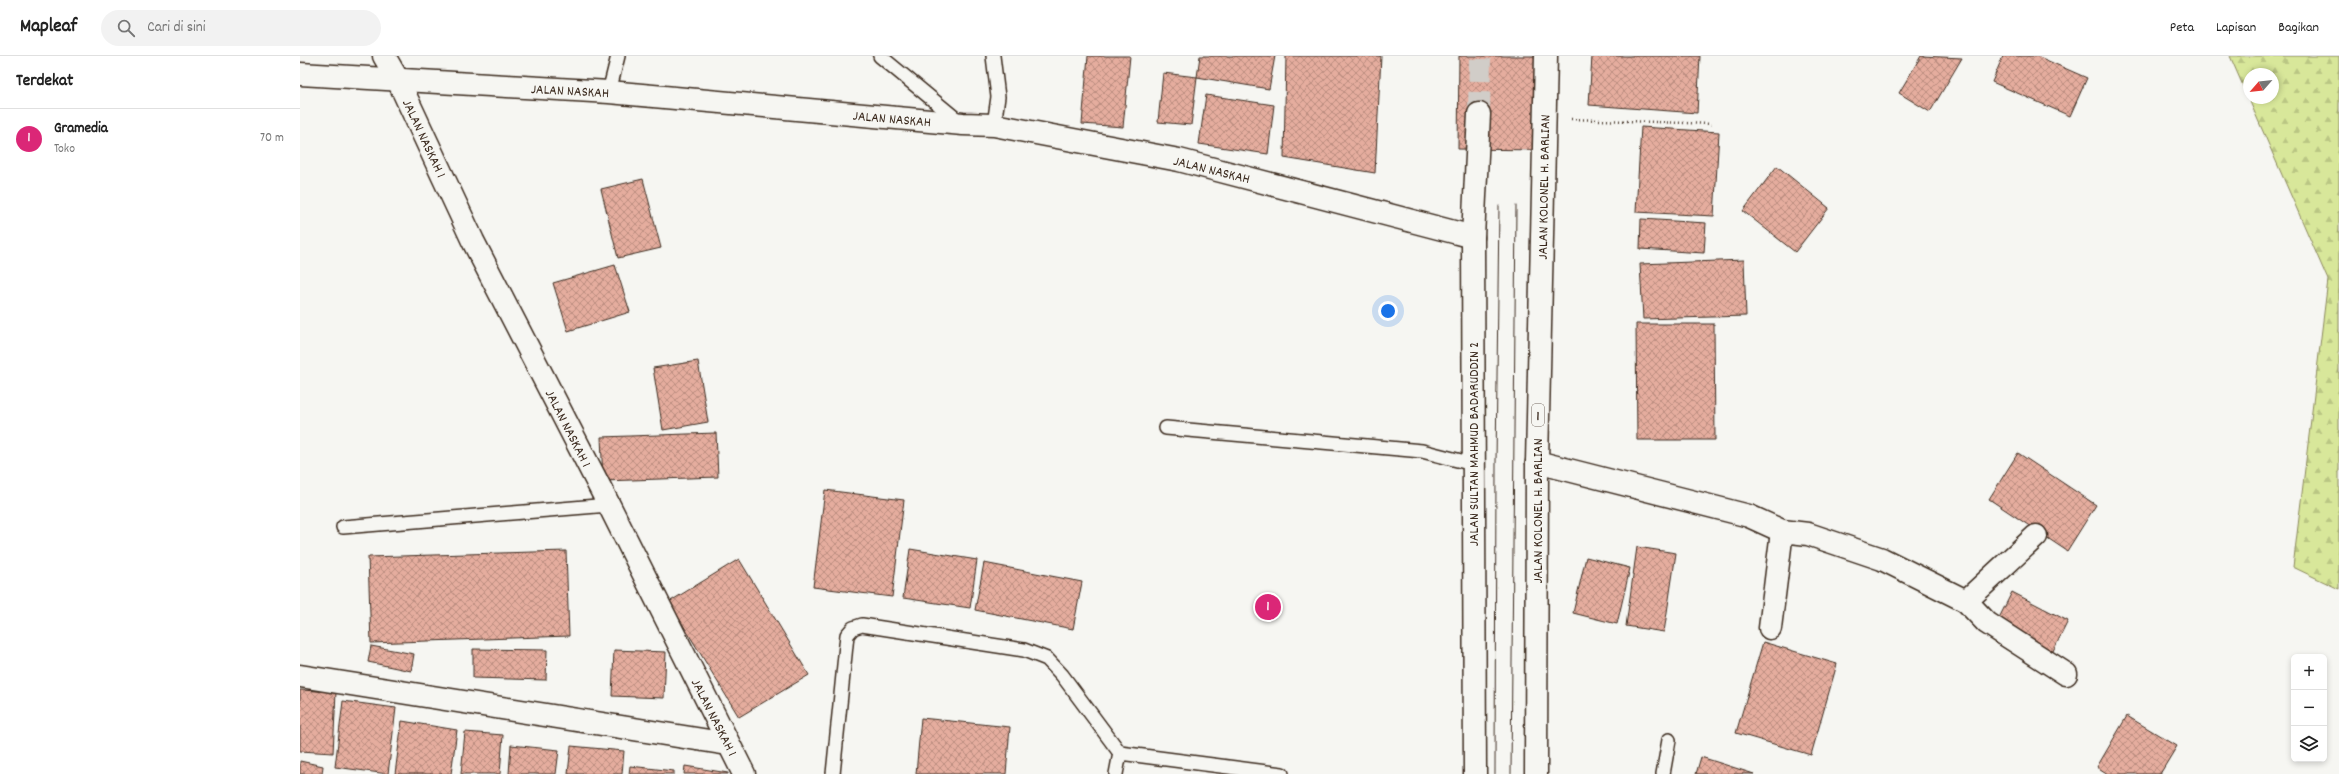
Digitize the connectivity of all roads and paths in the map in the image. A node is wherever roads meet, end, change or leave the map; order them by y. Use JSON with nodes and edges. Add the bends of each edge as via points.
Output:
{"nodes":[{"id":1,"x":384,"y":56,"type":"edge"},
{"id":2,"x":618,"y":56,"type":"edge"},
{"id":3,"x":880,"y":56,"type":"edge"},
{"id":4,"x":993,"y":56,"type":"edge"},
{"id":5,"x":1546,"y":56,"type":"edge"},
{"id":6,"x":300,"y":74,"type":"edge"},
{"id":7,"x":398,"y":80,"type":"junction"},
{"id":8,"x":609,"y":92,"type":"junction"},
{"id":9,"x":1478,"y":114,"type":"tunnel mouth"},
{"id":10,"x":1544,"y":118,"type":"junction"},
{"id":11,"x":963,"y":124,"type":"junction"},
{"id":12,"x":1712,"y":124,"type":"dead end"},
{"id":13,"x":994,"y":125,"type":"junction"},
{"id":14,"x":1473,"y":237,"type":"junction"},
{"id":15,"x":1166,"y":428,"type":"dead end"},
{"id":16,"x":1538,"y":462,"type":"junction"},
{"id":17,"x":1473,"y":464,"type":"junction"},
{"id":18,"x":610,"y":505,"type":"junction"},
{"id":19,"x":343,"y":527,"type":"dead end"},
{"id":20,"x":1782,"y":531,"type":"junction"},
{"id":21,"x":2036,"y":536,"type":"dead end"},
{"id":22,"x":1966,"y":601,"type":"junction"},
{"id":23,"x":1770,"y":628,"type":"dead end"},
{"id":24,"x":2066,"y":674,"type":"dead end"},
{"id":25,"x":300,"y":676,"type":"edge"},
{"id":26,"x":1668,"y":740,"type":"dead end"},
{"id":27,"x":728,"y":744,"type":"junction"},
{"id":28,"x":1120,"y":753,"type":"junction"},
{"id":29,"x":744,"y":774,"type":"edge"},
{"id":30,"x":833,"y":774,"type":"edge"},
{"id":31,"x":1116,"y":774,"type":"edge"},
{"id":32,"x":1282,"y":774,"type":"edge"},
{"id":33,"x":1475,"y":774,"type":"edge"},
{"id":34,"x":1536,"y":774,"type":"edge"},
{"id":35,"x":1663,"y":774,"type":"edge"}],
"edges":[{"from":1,"to":7,"type":"main road","name":"JALAN NASKAH 1"},
{"from":2,"to":8,"type":"lane"},
{"from":3,"to":11,"type":"lane"},
{"from":4,"to":13,"type":"lane","via":[[998,97]]},
{"from":5,"to":10,"type":"main road","name":"JALAN KOLONEL H. BARLIAN","number":"1"},
{"from":6,"to":7,"type":"main road","name":"JALAN NASKAH"},
{"from":7,"to":8,"type":"main road","name":"JALAN NASKAH"},
{"from":7,"to":18,"type":"main road","name":"JALAN NASKAH 1","via":[[473,241]]},
{"from":8,"to":11,"type":"main road","name":"JALAN NASKAH"},
{"from":9,"to":14,"type":"main road","name":"JALAN SULTAN MAHMUD BADARUDDIN 2"},
{"from":10,"to":12,"type":"path"},
{"from":10,"to":16,"type":"main road","name":"JALAN KOLONEL H. BARLIAN","number":"1"},
{"from":11,"to":13,"type":"main road","name":"JALAN NASKAH"},
{"from":13,"to":14,"type":"main road","name":"JALAN NASKAH","via":[[1179,160]]},
{"from":14,"to":17,"type":"main road","name":"JALAN SULTAN MAHMUD BADARUDDIN 2"},
{"from":15,"to":17,"type":"lane","via":[[1422,451]]},
{"from":16,"to":20,"type":"main road","via":[[1749,516]]},
{"from":16,"to":34,"type":"main road","name":"JALAN KOLONEL H. BARLIAN","number":"1"},
{"from":17,"to":33,"type":"main road","name":"JALAN SULTAN MAHMUD BADARUDDIN 2"},
{"from":18,"to":19,"type":"lane"},
{"from":18,"to":27,"type":"main road","name":"JALAN NASKAH 1"},
{"from":20,"to":22,"type":"main road","via":[[1808,534],[1882,559]]},
{"from":20,"to":23,"type":"main road"},
{"from":21,"to":22,"type":"main road"},
{"from":22,"to":24,"type":"main road","via":[[1988,623]]},
{"from":25,"to":27,"type":"main road"},
{"from":26,"to":35,"type":"lane"},
{"from":27,"to":29,"type":"main road","name":"JALAN NASKAH 1"},
{"from":28,"to":30,"type":"lane","via":[[1062,675],[1047,659],[1024,650],[862,625],[852,628],[847,635]]},
{"from":28,"to":31,"type":"lane"},
{"from":28,"to":32,"type":"lane"}]}
